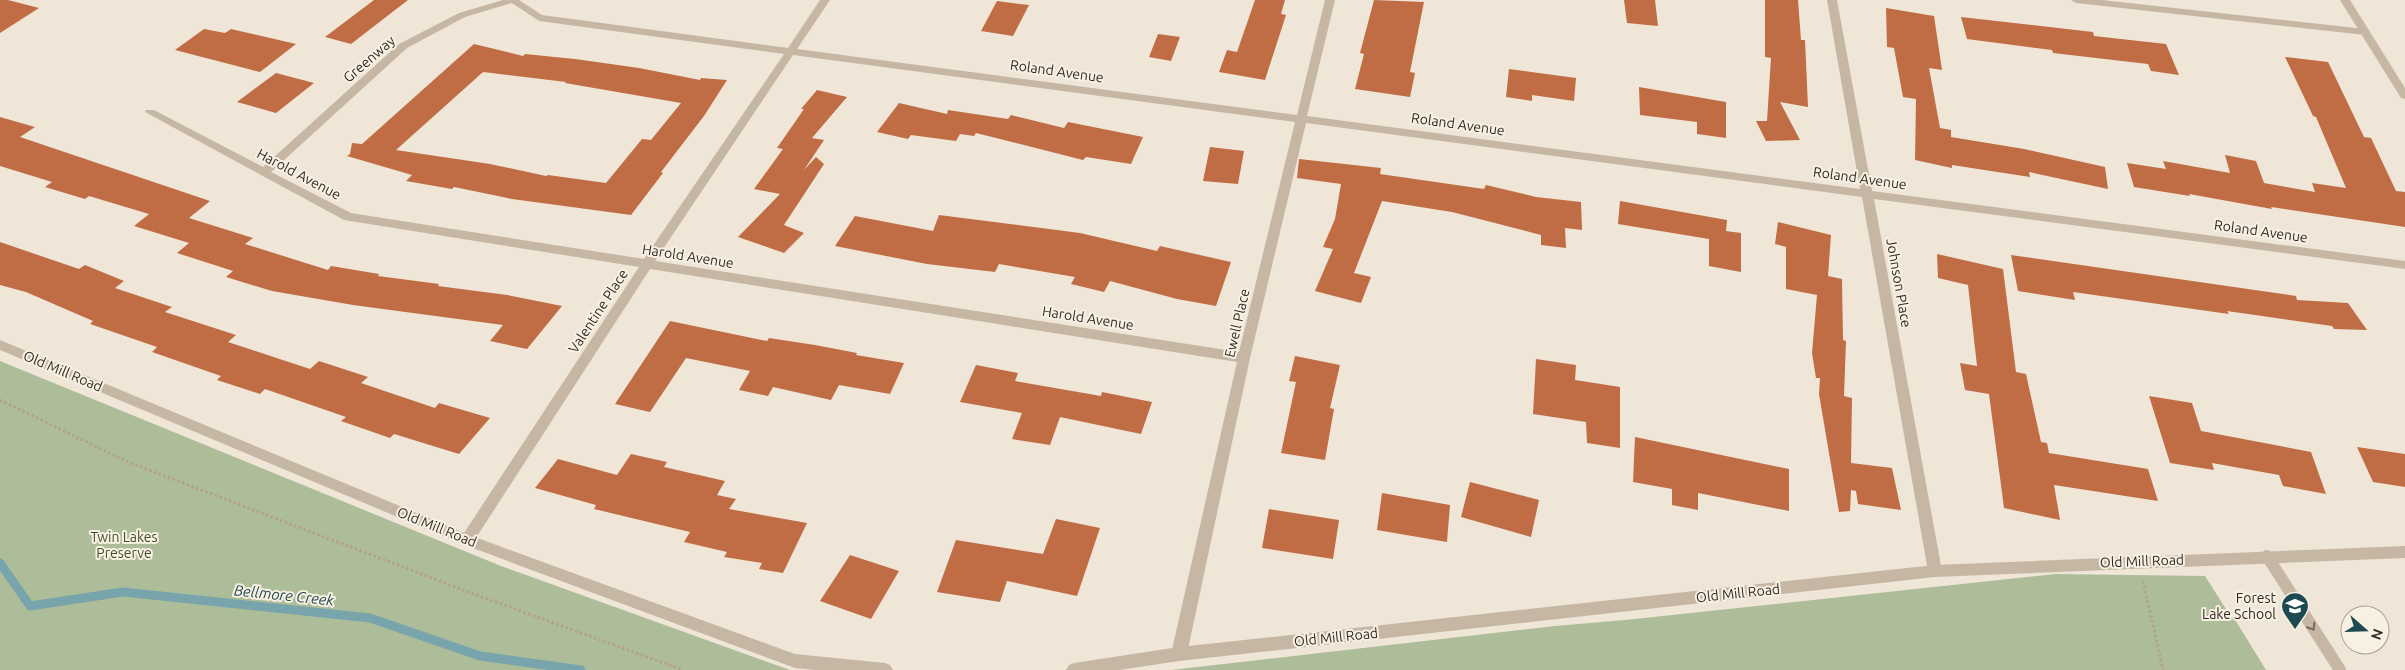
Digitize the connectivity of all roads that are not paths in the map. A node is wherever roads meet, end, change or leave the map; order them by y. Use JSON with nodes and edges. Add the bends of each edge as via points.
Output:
{"nodes":[{"id":1,"x":513,"y":0,"type":"edge"},
{"id":2,"x":825,"y":0,"type":"edge"},
{"id":3,"x":1330,"y":0,"type":"edge"},
{"id":4,"x":1832,"y":0,"type":"edge"},
{"id":5,"x":2076,"y":0,"type":"edge"},
{"id":6,"x":2345,"y":0,"type":"edge"},
{"id":7,"x":2365,"y":32,"type":"junction"},
{"id":8,"x":791,"y":51,"type":"junction"},
{"id":9,"x":2405,"y":96,"type":"edge"},
{"id":10,"x":150,"y":112,"type":"dead end"},
{"id":11,"x":1301,"y":119,"type":"junction"},
{"id":12,"x":264,"y":172,"type":"junction"},
{"id":13,"x":1868,"y":194,"type":"junction"},
{"id":14,"x":647,"y":264,"type":"junction"},
{"id":15,"x":2405,"y":265,"type":"edge"},
{"id":16,"x":0,"y":345,"type":"edge"},
{"id":17,"x":1244,"y":358,"type":"junction"},
{"id":18,"x":467,"y":540,"type":"junction"},
{"id":19,"x":2405,"y":552,"type":"edge"},
{"id":20,"x":2267,"y":556,"type":"junction"},
{"id":21,"x":1935,"y":571,"type":"junction"},
{"id":22,"x":1179,"y":654,"type":"junction"},
{"id":23,"x":885,"y":670,"type":"edge"},
{"id":24,"x":1074,"y":670,"type":"edge"},
{"id":25,"x":2340,"y":670,"type":"edge"}],
"edges":[{"from":1,"to":8,"type":"street","name":"Roland Avenue","via":[[539,18]]},
{"from":1,"to":12,"type":"street","name":"Greenway","via":[[462,15],[403,46]]},
{"from":2,"to":8,"type":"street","name":"Valentine Place"},
{"from":3,"to":11,"type":"street","name":"Ewell Place"},
{"from":4,"to":13,"type":"street","name":"Johnson Place"},
{"from":5,"to":7,"type":"street"},
{"from":6,"to":7,"type":"street"},
{"from":7,"to":9,"type":"street"},
{"from":8,"to":11,"type":"street","name":"Roland Avenue"},
{"from":8,"to":14,"type":"street","name":"Valentine Place"},
{"from":10,"to":12,"type":"street","name":"Harold Avenue"},
{"from":11,"to":13,"type":"street","name":"Roland Avenue"},
{"from":11,"to":17,"type":"street","name":"Ewell Place"},
{"from":12,"to":14,"type":"street","name":"Harold Avenue","via":[[348,217]]},
{"from":13,"to":15,"type":"street","name":"Roland Avenue"},
{"from":13,"to":21,"type":"street","name":"Johnson Place"},
{"from":14,"to":17,"type":"street","name":"Harold Avenue"},
{"from":14,"to":18,"type":"street","name":"Valentine Place"},
{"from":16,"to":18,"type":"street","name":"Old Mill Road"},
{"from":17,"to":22,"type":"street","name":"Ewell Place"},
{"from":18,"to":23,"type":"street","name":"Old Mill Road","via":[[795,661]]},
{"from":19,"to":20,"type":"street","name":"Old Mill Road"},
{"from":20,"to":21,"type":"street","name":"Old Mill Road"},
{"from":20,"to":25,"type":"lane","one_way":true},
{"from":21,"to":22,"type":"street","name":"Old Mill Road"},
{"from":22,"to":24,"type":"street","name":"Old Mill Road"}]}
